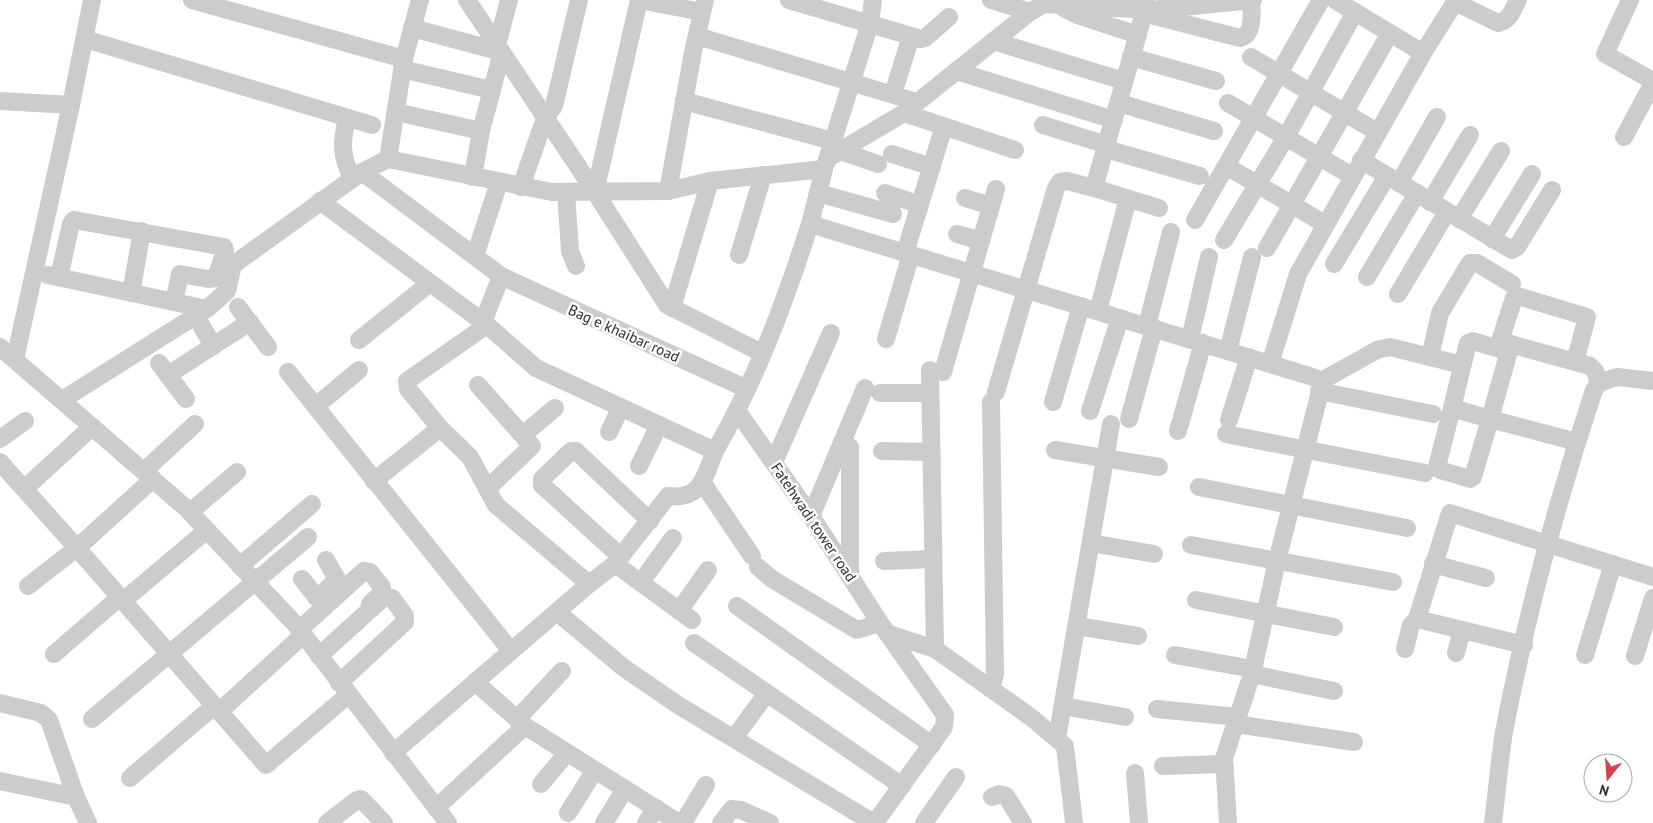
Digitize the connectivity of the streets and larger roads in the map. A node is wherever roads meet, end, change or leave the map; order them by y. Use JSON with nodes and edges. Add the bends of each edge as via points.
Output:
{"nodes":[{"id":1,"x":92,"y":0,"type":"edge"},
{"id":2,"x":192,"y":0,"type":"edge"},
{"id":3,"x":420,"y":0,"type":"edge"},
{"id":4,"x":467,"y":0,"type":"edge"},
{"id":5,"x":508,"y":0,"type":"edge"},
{"id":6,"x":578,"y":0,"type":"edge"},
{"id":7,"x":639,"y":0,"type":"edge"},
{"id":8,"x":790,"y":0,"type":"edge"},
{"id":9,"x":873,"y":0,"type":"edge"},
{"id":10,"x":991,"y":0,"type":"edge"},
{"id":11,"x":1252,"y":0,"type":"edge"},
{"id":12,"x":1321,"y":0,"type":"edge"},
{"id":13,"x":1335,"y":0,"type":"edge"},
{"id":14,"x":1518,"y":0,"type":"edge"},
{"id":15,"x":1630,"y":0,"type":"edge"},
{"id":16,"x":1454,"y":1,"type":"edge"},
{"id":17,"x":1094,"y":3,"type":"edge"},
{"id":18,"x":1040,"y":5,"type":"edge"},
{"id":19,"x":1062,"y":5,"type":"junction"},
{"id":20,"x":704,"y":6,"type":"edge"},
{"id":21,"x":1145,"y":7,"type":"edge"},
{"id":22,"x":1355,"y":12,"type":"junction"},
{"id":23,"x":949,"y":17,"type":"dead end"},
{"id":24,"x":870,"y":23,"type":"junction"},
{"id":25,"x":412,"y":28,"type":"junction"},
{"id":26,"x":1390,"y":33,"type":"junction"},
{"id":27,"x":1138,"y":34,"type":"junction"},
{"id":28,"x":697,"y":36,"type":"junction"},
{"id":29,"x":911,"y":36,"type":"junction"},
{"id":30,"x":84,"y":39,"type":"junction"},
{"id":31,"x":993,"y":41,"type":"junction"},
{"id":32,"x":499,"y":48,"type":"junction"},
{"id":33,"x":1423,"y":53,"type":"junction"},
{"id":34,"x":1131,"y":56,"type":"junction"},
{"id":35,"x":1251,"y":56,"type":"dead end"},
{"id":36,"x":403,"y":64,"type":"junction"},
{"id":37,"x":956,"y":70,"type":"junction"},
{"id":38,"x":1279,"y":74,"type":"junction"},
{"id":39,"x":1124,"y":81,"type":"junction"},
{"id":40,"x":1216,"y":81,"type":"dead end"},
{"id":41,"x":852,"y":82,"type":"junction"},
{"id":42,"x":1653,"y":82,"type":"edge"},
{"id":43,"x":491,"y":90,"type":"junction"},
{"id":44,"x":1311,"y":92,"type":"junction"},
{"id":45,"x":893,"y":94,"type":"junction"},
{"id":46,"x":0,"y":100,"type":"edge"},
{"id":47,"x":684,"y":101,"type":"junction"},
{"id":48,"x":1119,"y":103,"type":"junction"},
{"id":49,"x":1228,"y":103,"type":"dead end"},
{"id":50,"x":71,"y":105,"type":"junction"},
{"id":51,"x":910,"y":108,"type":"junction"},
{"id":52,"x":396,"y":112,"type":"junction"},
{"id":53,"x":1345,"y":113,"type":"junction"},
{"id":54,"x":1437,"y":117,"type":"dead end"},
{"id":55,"x":348,"y":118,"type":"junction"},
{"id":56,"x":545,"y":118,"type":"junction"},
{"id":57,"x":1253,"y":119,"type":"junction"},
{"id":58,"x":1114,"y":120,"type":"junction"},
{"id":59,"x":372,"y":125,"type":"dead end"},
{"id":60,"x":944,"y":126,"type":"junction"},
{"id":61,"x":1043,"y":126,"type":"dead end"},
{"id":62,"x":1214,"y":130,"type":"dead end"},
{"id":63,"x":481,"y":131,"type":"junction"},
{"id":64,"x":1378,"y":132,"type":"junction"},
{"id":65,"x":1470,"y":135,"type":"dead end"},
{"id":66,"x":1286,"y":137,"type":"junction"},
{"id":67,"x":1624,"y":137,"type":"dead end"},
{"id":68,"x":1106,"y":147,"type":"junction"},
{"id":69,"x":1016,"y":150,"type":"dead end"},
{"id":70,"x":1501,"y":151,"type":"dead end"},
{"id":71,"x":831,"y":155,"type":"junction"},
{"id":72,"x":1319,"y":156,"type":"junction"},
{"id":73,"x":388,"y":159,"type":"junction"},
{"id":74,"x":1362,"y":160,"type":"junction"},
{"id":75,"x":1226,"y":166,"type":"junction"},
{"id":76,"x":932,"y":167,"type":"junction"},
{"id":77,"x":1532,"y":174,"type":"dead end"},
{"id":78,"x":357,"y":175,"type":"junction"},
{"id":79,"x":763,"y":176,"type":"junction"},
{"id":80,"x":1200,"y":176,"type":"dead end"},
{"id":81,"x":1352,"y":176,"type":"junction"},
{"id":82,"x":473,"y":177,"type":"junction"},
{"id":83,"x":1393,"y":179,"type":"junction"},
{"id":84,"x":710,"y":181,"type":"junction"},
{"id":85,"x":499,"y":182,"type":"junction"},
{"id":86,"x":1258,"y":184,"type":"junction"},
{"id":87,"x":521,"y":186,"type":"junction"},
{"id":88,"x":1094,"y":188,"type":"junction"},
{"id":89,"x":1552,"y":190,"type":"dead end"},
{"id":90,"x":668,"y":191,"type":"junction"},
{"id":91,"x":566,"y":192,"type":"junction"},
{"id":92,"x":595,"y":192,"type":"junction"},
{"id":93,"x":818,"y":193,"type":"junction"},
{"id":94,"x":885,"y":193,"type":"dead end"},
{"id":95,"x":1423,"y":197,"type":"junction"},
{"id":96,"x":964,"y":198,"type":"dead end"},
{"id":97,"x":1128,"y":199,"type":"junction"},
{"id":98,"x":320,"y":201,"type":"junction"},
{"id":99,"x":1291,"y":204,"type":"junction"},
{"id":100,"x":920,"y":205,"type":"junction"},
{"id":101,"x":1159,"y":208,"type":"dead end"},
{"id":102,"x":893,"y":214,"type":"dead end"},
{"id":103,"x":1453,"y":215,"type":"junction"},
{"id":104,"x":1195,"y":220,"type":"dead end"},
{"id":105,"x":810,"y":224,"type":"junction"},
{"id":106,"x":1325,"y":224,"type":"junction"},
{"id":107,"x":142,"y":231,"type":"junction"},
{"id":108,"x":1172,"y":232,"type":"dead end"},
{"id":109,"x":957,"y":234,"type":"dead end"},
{"id":110,"x":1492,"y":239,"type":"junction"},
{"id":111,"x":1224,"y":240,"type":"dead end"},
{"id":112,"x":981,"y":241,"type":"junction"},
{"id":113,"x":908,"y":254,"type":"junction"},
{"id":114,"x":739,"y":255,"type":"dead end"},
{"id":115,"x":475,"y":256,"type":"junction"},
{"id":116,"x":1209,"y":257,"type":"dead end"},
{"id":117,"x":1334,"y":264,"type":"dead end"},
{"id":118,"x":576,"y":266,"type":"dead end"},
{"id":119,"x":35,"y":272,"type":"junction"},
{"id":120,"x":972,"y":273,"type":"junction"},
{"id":121,"x":501,"y":276,"type":"junction"},
{"id":122,"x":59,"y":277,"type":"junction"},
{"id":123,"x":1367,"y":277,"type":"dead end"},
{"id":124,"x":430,"y":283,"type":"junction"},
{"id":125,"x":1512,"y":284,"type":"dead end"},
{"id":126,"x":1027,"y":289,"type":"junction"},
{"id":127,"x":131,"y":293,"type":"junction"},
{"id":128,"x":1398,"y":294,"type":"dead end"},
{"id":129,"x":174,"y":302,"type":"junction"},
{"id":130,"x":1081,"y":306,"type":"junction"},
{"id":131,"x":238,"y":307,"type":"dead end"},
{"id":132,"x":672,"y":308,"type":"junction"},
{"id":133,"x":1098,"y":311,"type":"junction"},
{"id":134,"x":201,"y":313,"type":"junction"},
{"id":135,"x":1120,"y":318,"type":"junction"},
{"id":136,"x":250,"y":322,"type":"junction"},
{"id":137,"x":485,"y":324,"type":"junction"},
{"id":138,"x":1151,"y":327,"type":"junction"},
{"id":139,"x":831,"y":333,"type":"dead end"},
{"id":140,"x":886,"y":339,"type":"dead end"},
{"id":141,"x":359,"y":340,"type":"dead end"},
{"id":142,"x":1196,"y":341,"type":"junction"},
{"id":143,"x":213,"y":346,"type":"junction"},
{"id":144,"x":268,"y":347,"type":"dead end"},
{"id":145,"x":1510,"y":348,"type":"junction"},
{"id":146,"x":1228,"y":351,"type":"junction"},
{"id":147,"x":5,"y":353,"type":"edge"},
{"id":148,"x":762,"y":353,"type":"junction"},
{"id":149,"x":1249,"y":357,"type":"junction"},
{"id":150,"x":1430,"y":357,"type":"junction"},
{"id":151,"x":1575,"y":362,"type":"junction"},
{"id":152,"x":1270,"y":364,"type":"junction"},
{"id":153,"x":1454,"y":364,"type":"dead end"},
{"id":154,"x":359,"y":370,"type":"dead end"},
{"id":155,"x":288,"y":372,"type":"dead end"},
{"id":156,"x":1653,"y":381,"type":"edge"},
{"id":157,"x":1599,"y":383,"type":"junction"},
{"id":158,"x":478,"y":385,"type":"dead end"},
{"id":159,"x":1318,"y":385,"type":"junction"},
{"id":160,"x":747,"y":389,"type":"junction"},
{"id":161,"x":930,"y":393,"type":"junction"},
{"id":162,"x":186,"y":399,"type":"dead end"},
{"id":163,"x":62,"y":400,"type":"junction"},
{"id":164,"x":1053,"y":402,"type":"dead end"},
{"id":165,"x":316,"y":406,"type":"junction"},
{"id":166,"x":621,"y":407,"type":"junction"},
{"id":167,"x":555,"y":408,"type":"dead end"},
{"id":168,"x":1452,"y":408,"type":"junction"},
{"id":169,"x":1090,"y":411,"type":"dead end"},
{"id":170,"x":738,"y":412,"type":"junction"},
{"id":171,"x":1433,"y":414,"type":"dead end"},
{"id":172,"x":1129,"y":419,"type":"dead end"},
{"id":173,"x":1490,"y":419,"type":"junction"},
{"id":174,"x":195,"y":424,"type":"dead end"},
{"id":175,"x":1111,"y":424,"type":"dead end"},
{"id":176,"x":660,"y":425,"type":"junction"},
{"id":177,"x":92,"y":427,"type":"junction"},
{"id":178,"x":0,"y":428,"type":"edge"},
{"id":179,"x":440,"y":428,"type":"junction"},
{"id":180,"x":1178,"y":431,"type":"dead end"},
{"id":181,"x":609,"y":432,"type":"dead end"},
{"id":182,"x":524,"y":434,"type":"junction"},
{"id":183,"x":0,"y":440,"type":"edge"},
{"id":184,"x":1577,"y":442,"type":"junction"},
{"id":185,"x":850,"y":447,"type":"dead end"},
{"id":186,"x":1305,"y":449,"type":"junction"},
{"id":187,"x":1054,"y":450,"type":"dead end"},
{"id":188,"x":715,"y":451,"type":"junction"},
{"id":189,"x":882,"y":451,"type":"dead end"},
{"id":190,"x":931,"y":452,"type":"junction"},
{"id":191,"x":1105,"y":459,"type":"junction"},
{"id":192,"x":774,"y":462,"type":"junction"},
{"id":193,"x":640,"y":466,"type":"dead end"},
{"id":194,"x":1,"y":467,"type":"edge"},
{"id":195,"x":1159,"y":467,"type":"dead end"},
{"id":196,"x":237,"y":472,"type":"dead end"},
{"id":197,"x":1425,"y":473,"type":"dead end"},
{"id":198,"x":148,"y":475,"type":"junction"},
{"id":199,"x":374,"y":481,"type":"junction"},
{"id":200,"x":702,"y":482,"type":"junction"},
{"id":201,"x":1199,"y":487,"type":"dead end"},
{"id":202,"x":487,"y":488,"type":"junction"},
{"id":203,"x":24,"y":489,"type":"junction"},
{"id":204,"x":312,"y":504,"type":"dead end"},
{"id":205,"x":1291,"y":504,"type":"junction"},
{"id":206,"x":190,"y":512,"type":"junction"},
{"id":207,"x":812,"y":516,"type":"junction"},
{"id":208,"x":650,"y":521,"type":"junction"},
{"id":209,"x":1407,"y":528,"type":"dead end"},
{"id":210,"x":207,"y":530,"type":"junction"},
{"id":211,"x":308,"y":537,"type":"dead end"},
{"id":212,"x":673,"y":538,"type":"dead end"},
{"id":213,"x":1092,"y":543,"type":"junction"},
{"id":214,"x":1549,"y":544,"type":"junction"},
{"id":215,"x":1192,"y":545,"type":"dead end"},
{"id":216,"x":77,"y":548,"type":"junction"},
{"id":217,"x":1154,"y":554,"type":"dead end"},
{"id":218,"x":326,"y":560,"type":"dead end"},
{"id":219,"x":618,"y":560,"type":"junction"},
{"id":220,"x":933,"y":560,"type":"junction"},
{"id":221,"x":884,"y":561,"type":"dead end"},
{"id":222,"x":1277,"y":562,"type":"junction"},
{"id":223,"x":1433,"y":564,"type":"junction"},
{"id":224,"x":1613,"y":564,"type":"junction"},
{"id":225,"x":240,"y":566,"type":"junction"},
{"id":226,"x":708,"y":570,"type":"dead end"},
{"id":227,"x":850,"y":574,"type":"junction"},
{"id":228,"x":1653,"y":577,"type":"edge"},
{"id":229,"x":1486,"y":578,"type":"dead end"},
{"id":230,"x":302,"y":579,"type":"dead end"},
{"id":231,"x":254,"y":581,"type":"junction"},
{"id":232,"x":641,"y":582,"type":"junction"},
{"id":233,"x":1393,"y":582,"type":"dead end"},
{"id":234,"x":589,"y":584,"type":"junction"},
{"id":235,"x":28,"y":586,"type":"dead end"},
{"id":236,"x":317,"y":598,"type":"junction"},
{"id":237,"x":1653,"y":598,"type":"edge"},
{"id":238,"x":122,"y":599,"type":"junction"},
{"id":239,"x":1196,"y":600,"type":"dead end"},
{"id":240,"x":737,"y":606,"type":"dead end"},
{"id":241,"x":557,"y":612,"type":"junction"},
{"id":242,"x":1265,"y":613,"type":"junction"},
{"id":243,"x":1417,"y":619,"type":"junction"},
{"id":244,"x":1077,"y":626,"type":"junction"},
{"id":245,"x":300,"y":627,"type":"junction"},
{"id":246,"x":1334,"y":627,"type":"dead end"},
{"id":247,"x":884,"y":628,"type":"junction"},
{"id":248,"x":1462,"y":630,"type":"junction"},
{"id":249,"x":1138,"y":636,"type":"dead end"},
{"id":250,"x":694,"y":643,"type":"dead end"},
{"id":251,"x":1524,"y":645,"type":"junction"},
{"id":252,"x":935,"y":649,"type":"junction"},
{"id":253,"x":1406,"y":649,"type":"dead end"},
{"id":254,"x":322,"y":651,"type":"junction"},
{"id":255,"x":511,"y":651,"type":"junction"},
{"id":256,"x":54,"y":654,"type":"dead end"},
{"id":257,"x":1456,"y":654,"type":"dead end"},
{"id":258,"x":170,"y":655,"type":"junction"},
{"id":259,"x":1175,"y":655,"type":"dead end"},
{"id":260,"x":1585,"y":655,"type":"dead end"},
{"id":261,"x":1635,"y":656,"type":"dead end"},
{"id":262,"x":562,"y":671,"type":"dead end"},
{"id":263,"x":1253,"y":672,"type":"junction"},
{"id":264,"x":475,"y":682,"type":"junction"},
{"id":265,"x":345,"y":684,"type":"junction"},
{"id":266,"x":991,"y":689,"type":"junction"},
{"id":267,"x":1334,"y":691,"type":"dead end"},
{"id":268,"x":767,"y":694,"type":"junction"},
{"id":269,"x":0,"y":703,"type":"edge"},
{"id":270,"x":1063,"y":706,"type":"junction"},
{"id":271,"x":1157,"y":708,"type":"dead end"},
{"id":272,"x":217,"y":709,"type":"junction"},
{"id":273,"x":1125,"y":716,"type":"dead end"},
{"id":274,"x":92,"y":720,"type":"dead end"},
{"id":275,"x":1237,"y":720,"type":"junction"},
{"id":276,"x":521,"y":723,"type":"junction"},
{"id":277,"x":734,"y":738,"type":"junction"},
{"id":278,"x":1057,"y":738,"type":"junction"},
{"id":279,"x":1354,"y":742,"type":"dead end"},
{"id":280,"x":932,"y":745,"type":"junction"},
{"id":281,"x":393,"y":753,"type":"junction"},
{"id":282,"x":567,"y":753,"type":"junction"},
{"id":283,"x":1223,"y":764,"type":"junction"},
{"id":284,"x":1162,"y":766,"type":"dead end"},
{"id":285,"x":595,"y":770,"type":"junction"},
{"id":286,"x":1135,"y":773,"type":"dead end"},
{"id":287,"x":956,"y":777,"type":"dead end"},
{"id":288,"x":130,"y":778,"type":"dead end"},
{"id":289,"x":0,"y":782,"type":"edge"},
{"id":290,"x":541,"y":784,"type":"dead end"},
{"id":291,"x":706,"y":785,"type":"dead end"},
{"id":292,"x":902,"y":786,"type":"junction"},
{"id":293,"x":625,"y":789,"type":"junction"},
{"id":294,"x":992,"y":797,"type":"dead end"},
{"id":295,"x":76,"y":798,"type":"junction"},
{"id":296,"x":436,"y":808,"type":"junction"},
{"id":297,"x":568,"y":813,"type":"dead end"},
{"id":298,"x":651,"y":816,"type":"edge"},
{"id":299,"x":872,"y":822,"type":"edge"},
{"id":300,"x":77,"y":823,"type":"edge"},
{"id":301,"x":88,"y":823,"type":"edge"},
{"id":302,"x":327,"y":823,"type":"edge"},
{"id":303,"x":384,"y":823,"type":"edge"},
{"id":304,"x":448,"y":823,"type":"edge"},
{"id":305,"x":604,"y":823,"type":"edge"},
{"id":306,"x":679,"y":823,"type":"edge"},
{"id":307,"x":683,"y":823,"type":"edge"},
{"id":308,"x":721,"y":823,"type":"edge"},
{"id":309,"x":770,"y":823,"type":"edge"},
{"id":310,"x":924,"y":823,"type":"edge"},
{"id":311,"x":1023,"y":823,"type":"edge"},
{"id":312,"x":1074,"y":823,"type":"edge"},
{"id":313,"x":1139,"y":823,"type":"edge"},
{"id":314,"x":1228,"y":823,"type":"edge"},
{"id":315,"x":1493,"y":823,"type":"edge"}],
"edges":[{"from":1,"to":30,"type":"street"},
{"from":2,"to":36,"type":"street"},
{"from":3,"to":25,"type":"street"},
{"from":4,"to":32,"type":"street"},
{"from":5,"to":32,"type":"street"},
{"from":6,"to":56,"type":"street","via":[[554,106]]},
{"from":7,"to":20,"type":"street"},
{"from":7,"to":92,"type":"street"},
{"from":8,"to":24,"type":"street"},
{"from":9,"to":24,"type":"street"},
{"from":10,"to":18,"type":"street"},
{"from":11,"to":21,"type":"street"},
{"from":11,"to":21,"type":"street","via":[[1247,34],[1240,38]]},
{"from":12,"to":38,"type":"street"},
{"from":13,"to":22,"type":"street"},
{"from":14,"to":16,"type":"street","via":[[1509,17],[1498,23]]},
{"from":15,"to":42,"type":"street","via":[[1605,54]]},
{"from":16,"to":33,"type":"street"},
{"from":17,"to":19,"type":"street"},
{"from":17,"to":21,"type":"street"},
{"from":18,"to":19,"type":"street"},
{"from":18,"to":31,"type":"street"},
{"from":19,"to":27,"type":"street","via":[[1076,15]]},
{"from":20,"to":28,"type":"street"},
{"from":21,"to":27,"type":"street"},
{"from":22,"to":26,"type":"street"},
{"from":22,"to":44,"type":"street"},
{"from":23,"to":29,"type":"street","via":[[925,38]]},
{"from":24,"to":29,"type":"street"},
{"from":24,"to":41,"type":"street"},
{"from":25,"to":32,"type":"street"},
{"from":25,"to":36,"type":"street"},
{"from":26,"to":33,"type":"street"},
{"from":26,"to":53,"type":"street"},
{"from":27,"to":34,"type":"street"},
{"from":28,"to":41,"type":"street"},
{"from":28,"to":47,"type":"street"},
{"from":29,"to":45,"type":"street"},
{"from":30,"to":50,"type":"street"},
{"from":30,"to":55,"type":"street"},
{"from":31,"to":37,"type":"street"},
{"from":31,"to":39,"type":"street"},
{"from":32,"to":43,"type":"street"},
{"from":32,"to":56,"type":"street"},
{"from":33,"to":64,"type":"street"},
{"from":34,"to":39,"type":"street"},
{"from":34,"to":40,"type":"street"},
{"from":35,"to":38,"type":"street"},
{"from":36,"to":43,"type":"street"},
{"from":36,"to":52,"type":"street"},
{"from":37,"to":51,"type":"street"},
{"from":37,"to":58,"type":"street"},
{"from":38,"to":44,"type":"street"},
{"from":38,"to":57,"type":"street"},
{"from":39,"to":48,"type":"street"},
{"from":41,"to":45,"type":"street"},
{"from":41,"to":71,"type":"street"},
{"from":42,"to":67,"type":"street"},
{"from":43,"to":63,"type":"street"},
{"from":44,"to":53,"type":"street"},
{"from":44,"to":66,"type":"street"},
{"from":45,"to":51,"type":"street"},
{"from":46,"to":50,"type":"street"},
{"from":47,"to":71,"type":"street"},
{"from":47,"to":90,"type":"street"},
{"from":48,"to":58,"type":"street"},
{"from":48,"to":62,"type":"street"},
{"from":49,"to":57,"type":"street"},
{"from":50,"to":119,"type":"street"},
{"from":51,"to":60,"type":"street"},
{"from":51,"to":71,"type":"street"},
{"from":52,"to":63,"type":"street"},
{"from":52,"to":73,"type":"street"},
{"from":53,"to":64,"type":"street"},
{"from":53,"to":72,"type":"street"},
{"from":54,"to":83,"type":"street"},
{"from":55,"to":59,"type":"street"},
{"from":55,"to":78,"type":"street","via":[[342,148],[344,162]]},
{"from":56,"to":87,"type":"street"},
{"from":56,"to":92,"type":"street"},
{"from":57,"to":66,"type":"street"},
{"from":57,"to":75,"type":"street"},
{"from":58,"to":68,"type":"street"},
{"from":60,"to":69,"type":"street"},
{"from":60,"to":76,"type":"street"},
{"from":61,"to":68,"type":"street"},
{"from":63,"to":82,"type":"street"},
{"from":64,"to":74,"type":"street"},
{"from":65,"to":95,"type":"street"},
{"from":66,"to":72,"type":"street"},
{"from":66,"to":86,"type":"street"},
{"from":68,"to":80,"type":"street"},
{"from":68,"to":88,"type":"street"},
{"from":70,"to":103,"type":"street"},
{"from":71,"to":76,"type":"street"},
{"from":71,"to":79,"type":"street"},
{"from":71,"to":93,"type":"street"},
{"from":72,"to":81,"type":"street"},
{"from":72,"to":99,"type":"street"},
{"from":73,"to":78,"type":"street"},
{"from":73,"to":82,"type":"street"},
{"from":74,"to":81,"type":"street"},
{"from":74,"to":83,"type":"street"},
{"from":75,"to":86,"type":"street"},
{"from":75,"to":104,"type":"street"},
{"from":76,"to":100,"type":"street"},
{"from":77,"to":110,"type":"street"},
{"from":78,"to":98,"type":"street"},
{"from":78,"to":115,"type":"street","name":"Bag e khaibar road"},
{"from":79,"to":84,"type":"street"},
{"from":79,"to":114,"type":"street"},
{"from":81,"to":106,"type":"street"},
{"from":82,"to":85,"type":"street"},
{"from":83,"to":95,"type":"street"},
{"from":83,"to":117,"type":"street"},
{"from":84,"to":90,"type":"street"},
{"from":84,"to":132,"type":"street"},
{"from":85,"to":87,"type":"street"},
{"from":85,"to":115,"type":"street"},
{"from":86,"to":99,"type":"street"},
{"from":86,"to":111,"type":"street"},
{"from":87,"to":91,"type":"street"},
{"from":88,"to":97,"type":"street"},
{"from":88,"to":126,"type":"street","via":[[1060,182]]},
{"from":89,"to":110,"type":"street","via":[[1515,249],[1510,250]]},
{"from":90,"to":92,"type":"street"},
{"from":91,"to":92,"type":"street"},
{"from":91,"to":118,"type":"street","via":[[570,251]]},
{"from":92,"to":132,"type":"street","via":[[667,305]]},
{"from":93,"to":102,"type":"street"},
{"from":93,"to":105,"type":"street"},
{"from":94,"to":100,"type":"street"},
{"from":95,"to":103,"type":"street"},
{"from":95,"to":123,"type":"street"},
{"from":96,"to":112,"type":"street","via":[[994,198]]},
{"from":97,"to":101,"type":"street"},
{"from":97,"to":133,"type":"street"},
{"from":98,"to":124,"type":"street"},
{"from":98,"to":134,"type":"street","via":[[233,265],[227,291]]},
{"from":99,"to":106,"type":"street"},
{"from":99,"to":146,"type":"street","via":[[1259,253]]},
{"from":100,"to":113,"type":"street"},
{"from":103,"to":110,"type":"street"},
{"from":103,"to":128,"type":"street"},
{"from":105,"to":113,"type":"street"},
{"from":105,"to":148,"type":"street"},
{"from":106,"to":152,"type":"street","via":[[1298,274]]},
{"from":107,"to":122,"type":"street","via":[[74,220]]},
{"from":107,"to":127,"type":"street"},
{"from":107,"to":129,"type":"street","via":[[224,247],[216,278],[180,274]]},
{"from":108,"to":138,"type":"street"},
{"from":109,"to":112,"type":"street"},
{"from":112,"to":120,"type":"street"},
{"from":113,"to":120,"type":"street"},
{"from":113,"to":140,"type":"street"},
{"from":115,"to":121,"type":"street","name":"Bag e khaibar road"},
{"from":116,"to":142,"type":"street"},
{"from":119,"to":122,"type":"street"},
{"from":119,"to":147,"type":"street"},
{"from":120,"to":126,"type":"street"},
{"from":120,"to":161,"type":"street"},
{"from":121,"to":137,"type":"street"},
{"from":121,"to":160,"type":"street","name":"Bag e khaibar road"},
{"from":122,"to":127,"type":"street"},
{"from":124,"to":137,"type":"street"},
{"from":124,"to":141,"type":"street"},
{"from":125,"to":150,"type":"street","via":[[1477,263],[1470,263],[1440,313]]},
{"from":126,"to":130,"type":"street"},
{"from":126,"to":266,"type":"street","via":[[993,397],[995,674]]},
{"from":127,"to":129,"type":"street"},
{"from":129,"to":134,"type":"street"},
{"from":130,"to":133,"type":"street"},
{"from":130,"to":164,"type":"street"},
{"from":131,"to":136,"type":"street"},
{"from":132,"to":148,"type":"street"},
{"from":133,"to":135,"type":"street"},
{"from":134,"to":143,"type":"street"},
{"from":134,"to":163,"type":"street"},
{"from":135,"to":138,"type":"street"},
{"from":135,"to":169,"type":"street"},
{"from":136,"to":143,"type":"street"},
{"from":136,"to":144,"type":"street"},
{"from":137,"to":166,"type":"street","via":[[536,368]]},
{"from":137,"to":179,"type":"street","via":[[407,381],[408,389]]},
{"from":138,"to":142,"type":"street"},
{"from":138,"to":172,"type":"street"},
{"from":139,"to":192,"type":"street"},
{"from":142,"to":146,"type":"street"},
{"from":142,"to":180,"type":"street"},
{"from":143,"to":162,"type":"street","via":[[164,369]]},
{"from":145,"to":151,"type":"street"},
{"from":145,"to":151,"type":"street","via":[[1501,338],[1513,300],[1518,296],[1587,317]]},
{"from":145,"to":168,"type":"street","via":[[1473,341],[1468,343]]},
{"from":145,"to":173,"type":"street"},
{"from":146,"to":149,"type":"street"},
{"from":147,"to":163,"type":"street"},
{"from":148,"to":160,"type":"street"},
{"from":149,"to":152,"type":"street"},
{"from":149,"to":186,"type":"street","via":[[1228,427]]},
{"from":150,"to":153,"type":"street"},
{"from":150,"to":159,"type":"street","via":[[1390,348],[1377,350]]},
{"from":151,"to":157,"type":"street","via":[[1593,368]]},
{"from":152,"to":159,"type":"street"},
{"from":154,"to":165,"type":"street"},
{"from":155,"to":165,"type":"street"},
{"from":156,"to":157,"type":"street","via":[[1618,377]]},
{"from":157,"to":184,"type":"street"},
{"from":158,"to":182,"type":"street"},
{"from":159,"to":171,"type":"street"},
{"from":159,"to":186,"type":"street"},
{"from":160,"to":170,"type":"street"},
{"from":161,"to":190,"type":"street"},
{"from":161,"to":207,"type":"street","via":[[873,390]]},
{"from":163,"to":177,"type":"street"},
{"from":165,"to":199,"type":"street"},
{"from":166,"to":176,"type":"street"},
{"from":166,"to":181,"type":"street"},
{"from":167,"to":182,"type":"street"},
{"from":168,"to":173,"type":"street"},
{"from":168,"to":173,"type":"street","via":[[1437,467],[1467,478],[1473,477]]},
{"from":170,"to":188,"type":"street"},
{"from":170,"to":192,"type":"street","name":"Fatehwadi tower road"},
{"from":173,"to":184,"type":"street"},
{"from":174,"to":198,"type":"street"},
{"from":175,"to":191,"type":"street"},
{"from":176,"to":188,"type":"street"},
{"from":176,"to":193,"type":"street"},
{"from":177,"to":198,"type":"street"},
{"from":177,"to":203,"type":"street"},
{"from":178,"to":183,"type":"street","via":[[19,418]]},
{"from":179,"to":199,"type":"street"},
{"from":179,"to":202,"type":"street","via":[[470,457]]},
{"from":182,"to":202,"type":"street","via":[[532,443],[531,450]]},
{"from":184,"to":214,"type":"street"},
{"from":185,"to":227,"type":"street"},
{"from":186,"to":197,"type":"street"},
{"from":186,"to":205,"type":"street"},
{"from":187,"to":191,"type":"street"},
{"from":188,"to":200,"type":"street"},
{"from":189,"to":190,"type":"street"},
{"from":190,"to":220,"type":"street"},
{"from":191,"to":195,"type":"street"},
{"from":191,"to":213,"type":"street"},
{"from":192,"to":207,"type":"street","name":"Fatehwadi tower road"},
{"from":194,"to":203,"type":"street"},
{"from":196,"to":206,"type":"street"},
{"from":198,"to":206,"type":"street"},
{"from":198,"to":216,"type":"street"},
{"from":199,"to":255,"type":"street"},
{"from":200,"to":208,"type":"street","via":[[691,495],[683,498],[668,496]]},
{"from":200,"to":247,"type":"street","via":[[755,562],[772,579],[857,630]]},
{"from":201,"to":205,"type":"street"},
{"from":202,"to":234,"type":"street","via":[[496,505]]},
{"from":203,"to":216,"type":"street"},
{"from":204,"to":225,"type":"street"},
{"from":205,"to":209,"type":"street"},
{"from":205,"to":222,"type":"street"},
{"from":206,"to":210,"type":"street"},
{"from":207,"to":227,"type":"street","name":"Fatehwadi tower road"},
{"from":208,"to":219,"type":"street"},
{"from":208,"to":219,"type":"street","via":[[576,451],[571,451],[542,479],[542,485]]},
{"from":210,"to":225,"type":"street"},
{"from":210,"to":238,"type":"street"},
{"from":211,"to":231,"type":"street"},
{"from":212,"to":232,"type":"street"},
{"from":213,"to":217,"type":"street"},
{"from":213,"to":244,"type":"street"},
{"from":214,"to":223,"type":"street","via":[[1452,512]]},
{"from":214,"to":224,"type":"street"},
{"from":214,"to":251,"type":"street"},
{"from":215,"to":222,"type":"street"},
{"from":216,"to":235,"type":"street"},
{"from":216,"to":238,"type":"street"},
{"from":218,"to":236,"type":"street","via":[[337,579]]},
{"from":219,"to":232,"type":"street"},
{"from":219,"to":234,"type":"street"},
{"from":220,"to":221,"type":"street"},
{"from":220,"to":252,"type":"street"},
{"from":222,"to":233,"type":"street"},
{"from":222,"to":242,"type":"street"},
{"from":223,"to":229,"type":"street"},
{"from":223,"to":243,"type":"street"},
{"from":224,"to":228,"type":"street"},
{"from":224,"to":260,"type":"street"},
{"from":225,"to":231,"type":"street"},
{"from":226,"to":232,"type":"street","via":[[686,615]]},
{"from":227,"to":247,"type":"street","name":"Fatehwadi tower road"},
{"from":230,"to":236,"type":"street"},
{"from":231,"to":245,"type":"street"},
{"from":231,"to":258,"type":"street"},
{"from":234,"to":241,"type":"street"},
{"from":236,"to":245,"type":"street"},
{"from":237,"to":261,"type":"street"},
{"from":238,"to":256,"type":"street"},
{"from":238,"to":258,"type":"street"},
{"from":239,"to":242,"type":"street"},
{"from":240,"to":280,"type":"street"},
{"from":241,"to":255,"type":"street"},
{"from":241,"to":277,"type":"street","via":[[624,668]]},
{"from":242,"to":246,"type":"street"},
{"from":242,"to":263,"type":"street"},
{"from":243,"to":248,"type":"street"},
{"from":243,"to":253,"type":"street","via":[[1411,625]]},
{"from":244,"to":249,"type":"street"},
{"from":244,"to":270,"type":"street"},
{"from":245,"to":254,"type":"street"},
{"from":245,"to":254,"type":"street","via":[[364,570],[370,572],[382,587],[382,593]]},
{"from":245,"to":272,"type":"street"},
{"from":247,"to":252,"type":"street"},
{"from":247,"to":280,"type":"street","name":"Fatehwadi tower road","via":[[944,716],[944,727]]},
{"from":248,"to":251,"type":"street"},
{"from":248,"to":257,"type":"street"},
{"from":250,"to":268,"type":"street"},
{"from":251,"to":315,"type":"street","via":[[1504,734]]},
{"from":252,"to":266,"type":"street"},
{"from":254,"to":265,"type":"street"},
{"from":254,"to":265,"type":"street","via":[[384,597],[392,598],[405,616],[405,622]]},
{"from":255,"to":264,"type":"street"},
{"from":258,"to":272,"type":"street"},
{"from":258,"to":274,"type":"street"},
{"from":259,"to":263,"type":"street"},
{"from":262,"to":276,"type":"street"},
{"from":263,"to":267,"type":"street"},
{"from":263,"to":275,"type":"street"},
{"from":264,"to":276,"type":"street"},
{"from":264,"to":281,"type":"street"},
{"from":265,"to":272,"type":"street","via":[[266,766]]},
{"from":265,"to":281,"type":"street"},
{"from":266,"to":278,"type":"street"},
{"from":268,"to":277,"type":"street"},
{"from":268,"to":292,"type":"street"},
{"from":269,"to":295,"type":"street","via":[[41,713],[49,720]]},
{"from":270,"to":273,"type":"street"},
{"from":270,"to":278,"type":"street"},
{"from":271,"to":275,"type":"street"},
{"from":272,"to":288,"type":"street"},
{"from":275,"to":279,"type":"street"},
{"from":275,"to":283,"type":"street"},
{"from":276,"to":282,"type":"street"},
{"from":276,"to":296,"type":"street"},
{"from":277,"to":299,"type":"street"},
{"from":278,"to":312,"type":"street","via":[[1065,746]]},
{"from":280,"to":292,"type":"street","name":"Fatehwadi tower road"},
{"from":281,"to":296,"type":"street"},
{"from":282,"to":285,"type":"street"},
{"from":282,"to":290,"type":"street"},
{"from":283,"to":284,"type":"street"},
{"from":283,"to":314,"type":"street"},
{"from":285,"to":293,"type":"street"},
{"from":285,"to":297,"type":"street"},
{"from":286,"to":313,"type":"street"},
{"from":287,"to":310,"type":"street"},
{"from":289,"to":295,"type":"street"},
{"from":291,"to":307,"type":"street"},
{"from":292,"to":299,"type":"street","name":"Fatehwadi tower road"},
{"from":293,"to":298,"type":"street"},
{"from":293,"to":305,"type":"street"},
{"from":294,"to":311,"type":"street","via":[[1006,796]]},
{"from":295,"to":300,"type":"street"},
{"from":295,"to":301,"type":"street"},
{"from":296,"to":304,"type":"street"},
{"from":298,"to":306,"type":"street"},
{"from":302,"to":303,"type":"street","via":[[361,799]]},
{"from":308,"to":309,"type":"street","via":[[732,809]]}]}
